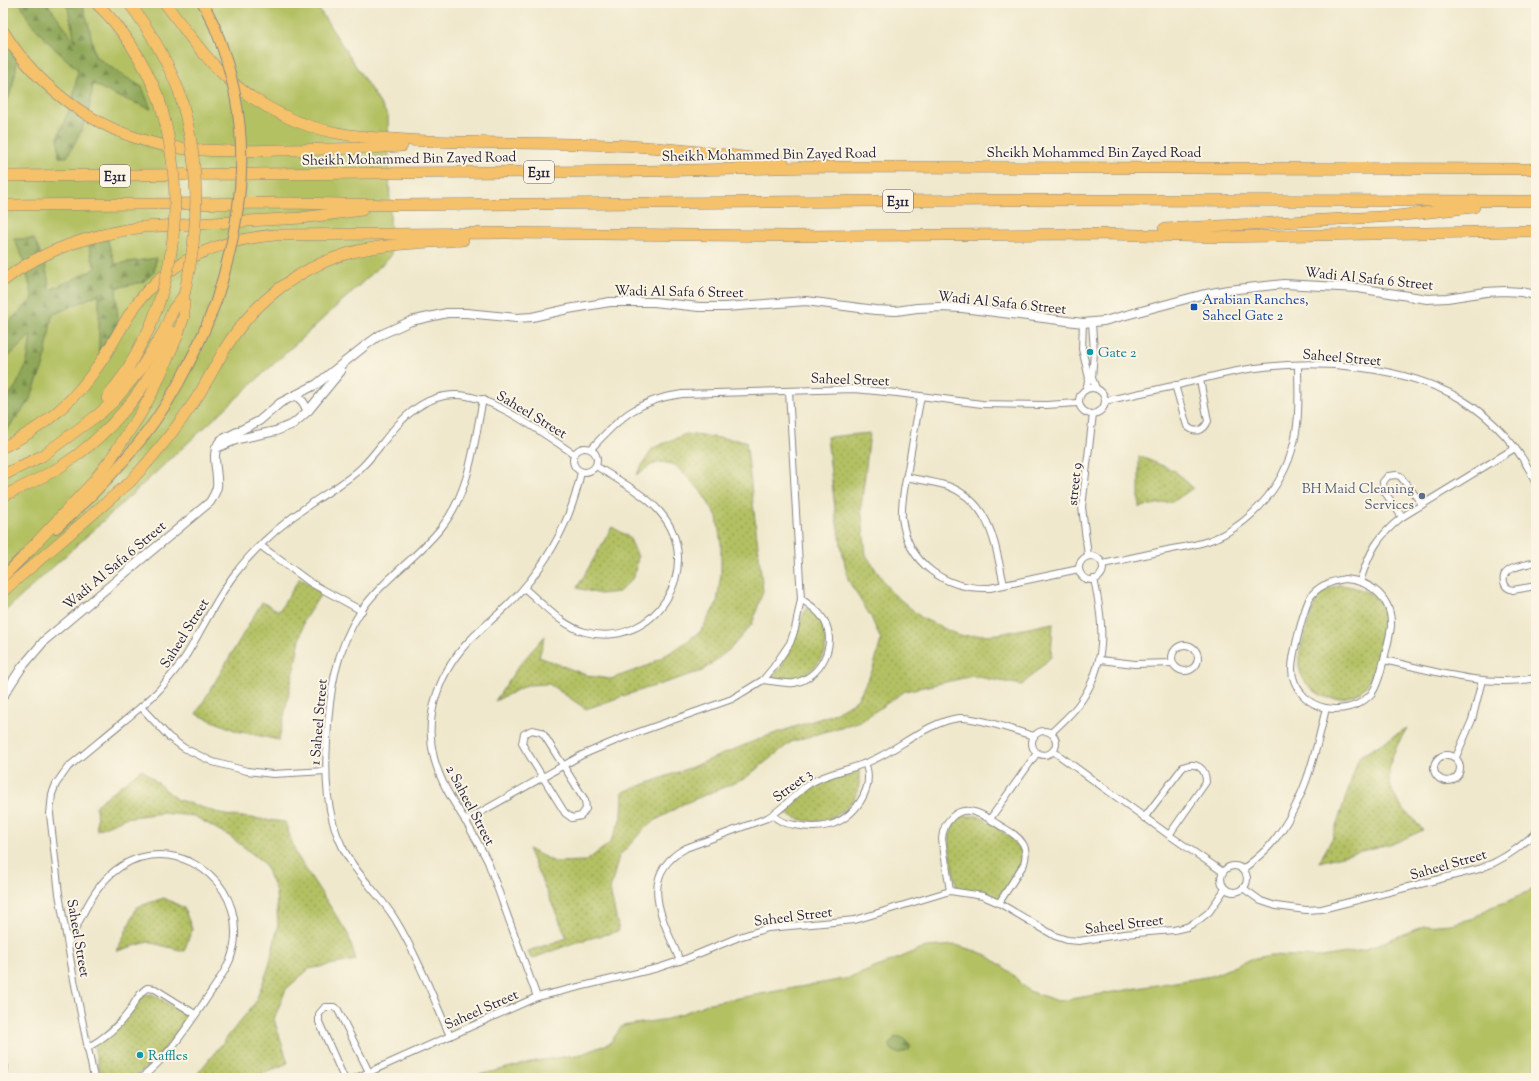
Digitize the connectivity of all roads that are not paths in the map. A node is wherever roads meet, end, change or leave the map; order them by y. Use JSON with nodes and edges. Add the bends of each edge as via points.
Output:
{"nodes":[{"id":1,"x":96,"y":3,"type":"edge"},
{"id":2,"x":129,"y":3,"type":"edge"},
{"id":3,"x":165,"y":3,"type":"edge"},
{"id":4,"x":203,"y":3,"type":"edge"},
{"id":5,"x":3,"y":32,"type":"edge"},
{"id":6,"x":437,"y":143,"type":"junction"},
{"id":7,"x":817,"y":167,"type":"junction"},
{"id":8,"x":1536,"y":169,"type":"edge"},
{"id":9,"x":3,"y":176,"type":"edge"},
{"id":10,"x":1524,"y":201,"type":"junction"},
{"id":11,"x":1536,"y":201,"type":"edge"},
{"id":12,"x":3,"y":205,"type":"edge"},
{"id":13,"x":396,"y":205,"type":"junction"},
{"id":14,"x":1536,"y":231,"type":"edge"},
{"id":15,"x":503,"y":233,"type":"junction"},
{"id":16,"x":1102,"y":234,"type":"junction"},
{"id":17,"x":3,"y":281,"type":"edge"},
{"id":18,"x":1536,"y":295,"type":"edge"},
{"id":19,"x":1083,"y":323,"type":"junction"},
{"id":20,"x":1092,"y":323,"type":"junction"},
{"id":21,"x":170,"y":334,"type":"junction"},
{"id":22,"x":1083,"y":335,"type":"junction"},
{"id":23,"x":1093,"y":335,"type":"junction"},
{"id":24,"x":353,"y":356,"type":"junction"},
{"id":25,"x":1298,"y":365,"type":"junction"},
{"id":26,"x":1090,"y":369,"type":"junction"},
{"id":27,"x":1200,"y":380,"type":"junction"},
{"id":28,"x":1175,"y":385,"type":"junction"},
{"id":29,"x":1096,"y":388,"type":"junction"},
{"id":30,"x":1086,"y":389,"type":"junction"},
{"id":31,"x":789,"y":391,"type":"junction"},
{"id":32,"x":296,"y":395,"type":"junction"},
{"id":33,"x":921,"y":397,"type":"junction"},
{"id":34,"x":483,"y":399,"type":"junction"},
{"id":35,"x":1105,"y":401,"type":"junction"},
{"id":36,"x":1078,"y":403,"type":"junction"},
{"id":37,"x":308,"y":411,"type":"junction"},
{"id":38,"x":1092,"y":414,"type":"junction"},
{"id":39,"x":259,"y":421,"type":"junction"},
{"id":40,"x":82,"y":425,"type":"junction"},
{"id":41,"x":266,"y":432,"type":"junction"},
{"id":42,"x":3,"y":447,"type":"edge"},
{"id":43,"x":216,"y":448,"type":"junction"},
{"id":44,"x":1515,"y":448,"type":"junction"},
{"id":45,"x":591,"y":449,"type":"junction"},
{"id":46,"x":574,"y":454,"type":"junction"},
{"id":47,"x":596,"y":466,"type":"junction"},
{"id":48,"x":581,"y":472,"type":"junction"},
{"id":49,"x":3,"y":475,"type":"edge"},
{"id":50,"x":906,"y":477,"type":"junction"},
{"id":51,"x":1536,"y":484,"type":"edge"},
{"id":52,"x":3,"y":496,"type":"edge"},
{"id":53,"x":1422,"y":504,"type":"junction"},
{"id":54,"x":1402,"y":517,"type":"junction"},
{"id":55,"x":261,"y":546,"type":"junction"},
{"id":56,"x":24,"y":556,"type":"junction"},
{"id":57,"x":1088,"y":556,"type":"junction"},
{"id":58,"x":1536,"y":562,"type":"edge"},
{"id":59,"x":1103,"y":564,"type":"junction"},
{"id":60,"x":1079,"y":569,"type":"junction"},
{"id":61,"x":3,"y":577,"type":"edge"},
{"id":62,"x":1094,"y":579,"type":"junction"},
{"id":63,"x":1360,"y":581,"type":"junction"},
{"id":64,"x":1004,"y":585,"type":"junction"},
{"id":65,"x":1536,"y":586,"type":"edge"},
{"id":66,"x":524,"y":588,"type":"junction"},
{"id":67,"x":3,"y":591,"type":"edge"},
{"id":68,"x":801,"y":599,"type":"junction"},
{"id":69,"x":362,"y":611,"type":"junction"},
{"id":70,"x":1100,"y":660,"type":"junction"},
{"id":71,"x":1384,"y":660,"type":"junction"},
{"id":72,"x":1173,"y":663,"type":"junction"},
{"id":73,"x":1536,"y":678,"type":"edge"},
{"id":74,"x":763,"y":680,"type":"junction"},
{"id":75,"x":1482,"y":680,"type":"junction"},
{"id":76,"x":3,"y":696,"type":"edge"},
{"id":77,"x":141,"y":707,"type":"junction"},
{"id":78,"x":1326,"y":708,"type":"junction"},
{"id":79,"x":1051,"y":734,"type":"junction"},
{"id":80,"x":1034,"y":736,"type":"junction"},
{"id":81,"x":1053,"y":751,"type":"junction"},
{"id":82,"x":1037,"y":753,"type":"junction"},
{"id":83,"x":1456,"y":757,"type":"junction"},
{"id":84,"x":865,"y":763,"type":"junction"},
{"id":85,"x":562,"y":765,"type":"junction"},
{"id":86,"x":326,"y":771,"type":"junction"},
{"id":87,"x":542,"y":778,"type":"junction"},
{"id":88,"x":773,"y":815,"type":"junction"},
{"id":89,"x":1144,"y":818,"type":"junction"},
{"id":90,"x":990,"y":819,"type":"junction"},
{"id":91,"x":465,"y":821,"type":"junction"},
{"id":92,"x":1536,"y":832,"type":"edge"},
{"id":93,"x":1169,"y":835,"type":"junction"},
{"id":94,"x":1242,"y":870,"type":"junction"},
{"id":95,"x":1223,"y":872,"type":"junction"},
{"id":96,"x":1243,"y":888,"type":"junction"},
{"id":97,"x":1226,"y":889,"type":"junction"},
{"id":98,"x":950,"y":891,"type":"junction"},
{"id":99,"x":999,"y":903,"type":"junction"},
{"id":100,"x":68,"y":944,"type":"junction"},
{"id":101,"x":680,"y":961,"type":"junction"},
{"id":102,"x":537,"y":997,"type":"junction"},
{"id":103,"x":196,"y":1014,"type":"junction"},
{"id":104,"x":450,"y":1036,"type":"junction"},
{"id":105,"x":87,"y":1048,"type":"junction"},
{"id":106,"x":3,"y":1065,"type":"edge"},
{"id":107,"x":369,"y":1072,"type":"junction"},
{"id":108,"x":4,"y":1078,"type":"edge"},
{"id":109,"x":94,"y":1078,"type":"edge"},
{"id":110,"x":141,"y":1078,"type":"edge"},
{"id":111,"x":344,"y":1078,"type":"edge"},
{"id":112,"x":356,"y":1078,"type":"edge"}],
"edges":[{"from":1,"to":40,"type":"highway","bridge":true,"via":[[134,47],[159,99],[173,159],[175,214],[167,275],[150,326],[126,372]]},
{"from":2,"to":21,"type":"highway","bridge":true,"via":[[155,40],[168,65],[179,91],[191,136],[196,189],[193,250],[184,295],[174,310]]},
{"from":3,"to":6,"type":"highway","via":[[213,66],[246,94],[284,116],[318,129],[346,135]]},
{"from":4,"to":56,"type":"main road","bridge":true,"via":[[214,25],[236,91],[242,160],[235,230],[216,301],[188,366],[150,428],[104,484]]},
{"from":5,"to":6,"type":"highway","via":[[27,65],[84,114],[129,136],[153,143],[227,151],[368,149]]},
{"from":6,"to":7,"type":"highway","via":[[616,146],[717,153]]},
{"from":7,"to":8,"type":"highway","name":"Sheikh Mohammed Bin Zayed Road","number":"E311"},
{"from":7,"to":9,"type":"highway","name":"Sheikh Mohammed Bin Zayed Road","number":"E311","via":[[649,171]]},
{"from":10,"to":11,"type":"highway","number":"E311"},
{"from":10,"to":13,"type":"highway","number":"E311","via":[[1026,200]]},
{"from":10,"to":16,"type":"highway","via":[[1396,216]]},
{"from":12,"to":13,"type":"highway","number":"E311"},
{"from":13,"to":17,"type":"highway","via":[[319,216],[143,227],[119,231],[94,236],[54,251]]},
{"from":14,"to":16,"type":"highway","via":[[1224,237]]},
{"from":15,"to":16,"type":"highway","via":[[790,236]]},
{"from":15,"to":42,"type":"highway","via":[[274,235],[232,241],[203,251],[174,268],[149,289],[88,380],[72,398],[33,430]]},
{"from":15,"to":67,"type":"highway","via":[[467,240],[388,246],[355,252],[312,268],[279,288],[238,330],[182,420],[130,482]]},
{"from":18,"to":20,"type":"street","name":"Wadi Al Safa 6 Street","via":[[1504,291],[1428,299],[1358,288],[1284,284],[1208,294]]},
{"from":19,"to":20,"type":"street","name":"Wadi Al Safa 6 Street"},
{"from":19,"to":22,"type":"street"},
{"from":19,"to":24,"type":"street","name":"Wadi Al Safa 6 Street","via":[[939,307],[896,311],[806,301],[726,307],[610,302],[532,317],[466,313],[429,316],[395,327]]},
{"from":20,"to":23,"type":"street"},
{"from":21,"to":40,"type":"highway","via":[[127,386],[99,414]]},
{"from":21,"to":52,"type":"highway","via":[[149,377],[110,427],[60,466]]},
{"from":21,"to":56,"type":"highway","via":[[154,389],[126,437],[92,482]]},
{"from":22,"to":23,"type":"street"},
{"from":22,"to":26,"type":"street","via":[[1083,356]]},
{"from":23,"to":26,"type":"street","via":[[1094,352]]},
{"from":24,"to":32,"type":"street","name":"Wadi Al Safa 6 Street","via":[[317,384]]},
{"from":24,"to":37,"type":"street","name":"Wadi Al Safa 6 Street"},
{"from":25,"to":27,"type":"street","name":"Saheel Street","via":[[1256,368]]},
{"from":25,"to":44,"type":"street","name":"Saheel Street","via":[[1370,370],[1441,389],[1482,414]]},
{"from":25,"to":59,"type":"street","via":[[1297,432],[1289,462],[1265,500],[1249,516],[1208,541]]},
{"from":26,"to":29,"type":"street"},
{"from":26,"to":30,"type":"street"},
{"from":27,"to":28,"type":"street","name":"Saheel Street"},
{"from":27,"to":28,"type":"street","via":[[1208,421],[1207,426],[1199,431],[1187,426]]},
{"from":28,"to":35,"type":"street","name":"Saheel Street"},
{"from":29,"to":30,"type":"street"},
{"from":29,"to":35,"type":"street","via":[[1102,393]]},
{"from":30,"to":36,"type":"street","via":[[1080,395]]},
{"from":31,"to":33,"type":"street","name":"Saheel Street","via":[[854,389]]},
{"from":31,"to":45,"type":"street","name":"Saheel Street","via":[[682,394],[656,399],[620,419]]},
{"from":31,"to":68,"type":"street"},
{"from":32,"to":37,"type":"street","via":[[304,402]]},
{"from":32,"to":39,"type":"street","name":"Wadi Al Safa 6 Street","via":[[280,403]]},
{"from":33,"to":36,"type":"street","name":"Saheel Street","via":[[1006,405]]},
{"from":33,"to":50,"type":"street"},
{"from":34,"to":46,"type":"street","name":"Saheel Street"},
{"from":34,"to":55,"type":"street","name":"Saheel Street","via":[[457,395],[443,396],[417,408],[394,428],[362,466],[295,516]]},
{"from":34,"to":69,"type":"street","name":"1 Saheel Street","via":[[464,484],[450,514],[430,540],[383,585]]},
{"from":35,"to":38,"type":"street","via":[[1100,411]]},
{"from":36,"to":38,"type":"street","via":[[1085,413]]},
{"from":37,"to":41,"type":"street","name":"Wadi Al Safa 6 Street","via":[[285,428]]},
{"from":38,"to":57,"type":"street","name":"street 9","via":[[1082,507]]},
{"from":39,"to":41,"type":"street"},
{"from":39,"to":43,"type":"street","name":"Wadi Al Safa 6 Street","via":[[221,440]]},
{"from":40,"to":49,"type":"highway","via":[[42,456]]},
{"from":41,"to":43,"type":"street","name":"Wadi Al Safa 6 Street"},
{"from":43,"to":76,"type":"street","name":"Wadi Al Safa 6 Street","via":[[217,487],[210,502],[37,648]]},
{"from":44,"to":51,"type":"street","name":"Saheel Street"},
{"from":44,"to":53,"type":"street"},
{"from":45,"to":46,"type":"street","via":[[583,448]]},
{"from":45,"to":47,"type":"street","via":[[598,459]]},
{"from":46,"to":48,"type":"street","via":[[573,462]]},
{"from":47,"to":48,"type":"street","via":[[590,472]]},
{"from":47,"to":66,"type":"street","via":[[648,500],[667,521],[678,551],[675,583],[668,597],[659,610],[633,629],[602,634],[586,632],[571,626]]},
{"from":48,"to":66,"type":"street","name":"2 Saheel Street","via":[[569,517],[554,547]]},
{"from":50,"to":64,"type":"street","via":[[947,486],[959,491],[978,507],[991,529]]},
{"from":50,"to":64,"type":"street","via":[[902,517],[910,542],[924,564],[943,579],[966,587]]},
{"from":53,"to":54,"type":"street"},
{"from":53,"to":54,"type":"street","via":[[1400,476],[1388,476],[1383,482],[1384,491]]},
{"from":54,"to":63,"type":"street","via":[[1379,538],[1371,551]]},
{"from":55,"to":69,"type":"street","via":[[311,583]]},
{"from":55,"to":77,"type":"street","name":"Saheel Street","via":[[231,580],[173,674]]},
{"from":56,"to":61,"type":"main road"},
{"from":57,"to":59,"type":"street","via":[[1099,558]]},
{"from":57,"to":60,"type":"street","via":[[1081,561]]},
{"from":58,"to":65,"type":"street","via":[[1508,570],[1503,581],[1513,590]]},
{"from":59,"to":62,"type":"street","via":[[1103,572]]},
{"from":60,"to":62,"type":"street","via":[[1083,577]]},
{"from":60,"to":64,"type":"street"},
{"from":62,"to":70,"type":"street","via":[[1102,636]]},
{"from":63,"to":71,"type":"street","via":[[1380,594],[1389,611],[1391,625]]},
{"from":63,"to":78,"type":"street","via":[[1345,579],[1326,583],[1312,596],[1305,611],[1293,660],[1293,678],[1309,701]]},
{"from":66,"to":91,"type":"street","name":"2 Saheel Street","via":[[462,648],[451,663],[436,695],[431,728],[434,758],[444,786]]},
{"from":68,"to":74,"type":"street","via":[[790,643]]},
{"from":68,"to":74,"type":"street","via":[[815,608],[824,621],[829,636],[828,652],[821,666],[808,677],[794,682]]},
{"from":69,"to":86,"type":"street","name":"1 Saheel Street","via":[[342,647],[332,685]]},
{"from":70,"to":72,"type":"street","via":[[1136,664]]},
{"from":70,"to":79,"type":"street","via":[[1081,701]]},
{"from":71,"to":75,"type":"street"},
{"from":71,"to":78,"type":"street","via":[[1377,684],[1364,699],[1346,708]]},
{"from":72,"to":72,"type":"street","via":[[1178,669],[1186,671],[1194,667],[1198,656],[1193,649],[1181,646],[1175,651]]},
{"from":73,"to":75,"type":"street","via":[[1510,681]]},
{"from":74,"to":85,"type":"street","via":[[732,699],[622,738]]},
{"from":75,"to":83,"type":"street","via":[[1472,720]]},
{"from":77,"to":86,"type":"street","via":[[184,748],[213,762],[247,771],[273,774]]},
{"from":77,"to":100,"type":"street","name":"Saheel Street","via":[[68,767],[52,794],[52,841]]},
{"from":78,"to":94,"type":"street","via":[[1312,765],[1297,804],[1271,845]]},
{"from":79,"to":80,"type":"street","via":[[1044,731]]},
{"from":79,"to":81,"type":"street","via":[[1056,744]]},
{"from":80,"to":82,"type":"street","via":[[1032,743]]},
{"from":80,"to":84,"type":"street","name":"Street 3","via":[[974,719],[961,718],[939,723]]},
{"from":81,"to":82,"type":"street","via":[[1044,755]]},
{"from":81,"to":89,"type":"street"},
{"from":82,"to":90,"type":"street"},
{"from":83,"to":83,"type":"street","via":[[1444,755],[1436,760],[1434,768],[1437,776],[1449,781],[1457,777],[1461,769]]},
{"from":84,"to":88,"type":"street","name":"Street 3","via":[[809,784]]},
{"from":84,"to":88,"type":"street","via":[[869,778],[866,790],[860,801],[842,819],[829,825],[800,826],[782,823]]},
{"from":85,"to":87,"type":"street"},
{"from":85,"to":87,"type":"street","via":[[541,732],[528,731],[524,734],[522,743]]},
{"from":85,"to":87,"type":"street","via":[[586,805],[581,816],[568,816]]},
{"from":86,"to":104,"type":"street","name":"1 Saheel Street","via":[[331,813],[342,847],[404,934]]},
{"from":87,"to":91,"type":"street"},
{"from":88,"to":101,"type":"street","name":"Street 3","via":[[686,848],[669,860],[663,869],[658,878],[657,899]]},
{"from":89,"to":93,"type":"street"},
{"from":89,"to":93,"type":"street","via":[[1183,767],[1188,764],[1200,766],[1204,770],[1206,782]]},
{"from":90,"to":98,"type":"street","via":[[973,811],[965,811],[950,818],[945,824],[942,839]]},
{"from":90,"to":99,"type":"street","via":[[1019,839],[1026,851],[1024,864]]},
{"from":91,"to":102,"type":"street","name":"2 Saheel Street","via":[[479,844],[495,881]]},
{"from":92,"to":96,"type":"street","name":"Saheel Street","via":[[1511,854],[1496,863],[1330,907],[1306,910],[1276,906],[1261,901]]},
{"from":93,"to":95,"type":"street"},
{"from":94,"to":95,"type":"street","via":[[1234,867]]},
{"from":94,"to":96,"type":"street","via":[[1246,877]]},
{"from":95,"to":97,"type":"street","via":[[1221,879]]},
{"from":96,"to":97,"type":"street","via":[[1232,892]]},
{"from":97,"to":99,"type":"street","name":"Saheel Street","via":[[1209,912],[1187,927],[1079,941],[1055,936]]},
{"from":98,"to":99,"type":"street","name":"Saheel Street","via":[[983,896]]},
{"from":98,"to":101,"type":"street","name":"Saheel Street","via":[[855,920],[784,926],[752,932]]},
{"from":100,"to":103,"type":"street","via":[[101,885],[110,874],[122,866],[143,858],[165,855],[194,863],[212,876],[226,893],[235,921],[234,946],[230,959]]},
{"from":100,"to":105,"type":"street","name":"Saheel Street"},
{"from":101,"to":102,"type":"street","name":"Saheel Street"},
{"from":102,"to":104,"type":"street","name":"Saheel Street"},
{"from":103,"to":105,"type":"street","via":[[155,988],[147,988],[114,1029]]},
{"from":103,"to":110,"type":"street","via":[[165,1056]]},
{"from":104,"to":107,"type":"street","name":"Saheel Street"},
{"from":105,"to":109,"type":"street","name":"Saheel Street"},
{"from":106,"to":108,"type":"street"},
{"from":107,"to":111,"type":"street","via":[[338,1010],[334,1007],[325,1007],[319,1014],[319,1022]]},
{"from":107,"to":112,"type":"street","name":"Saheel Street"}]}
